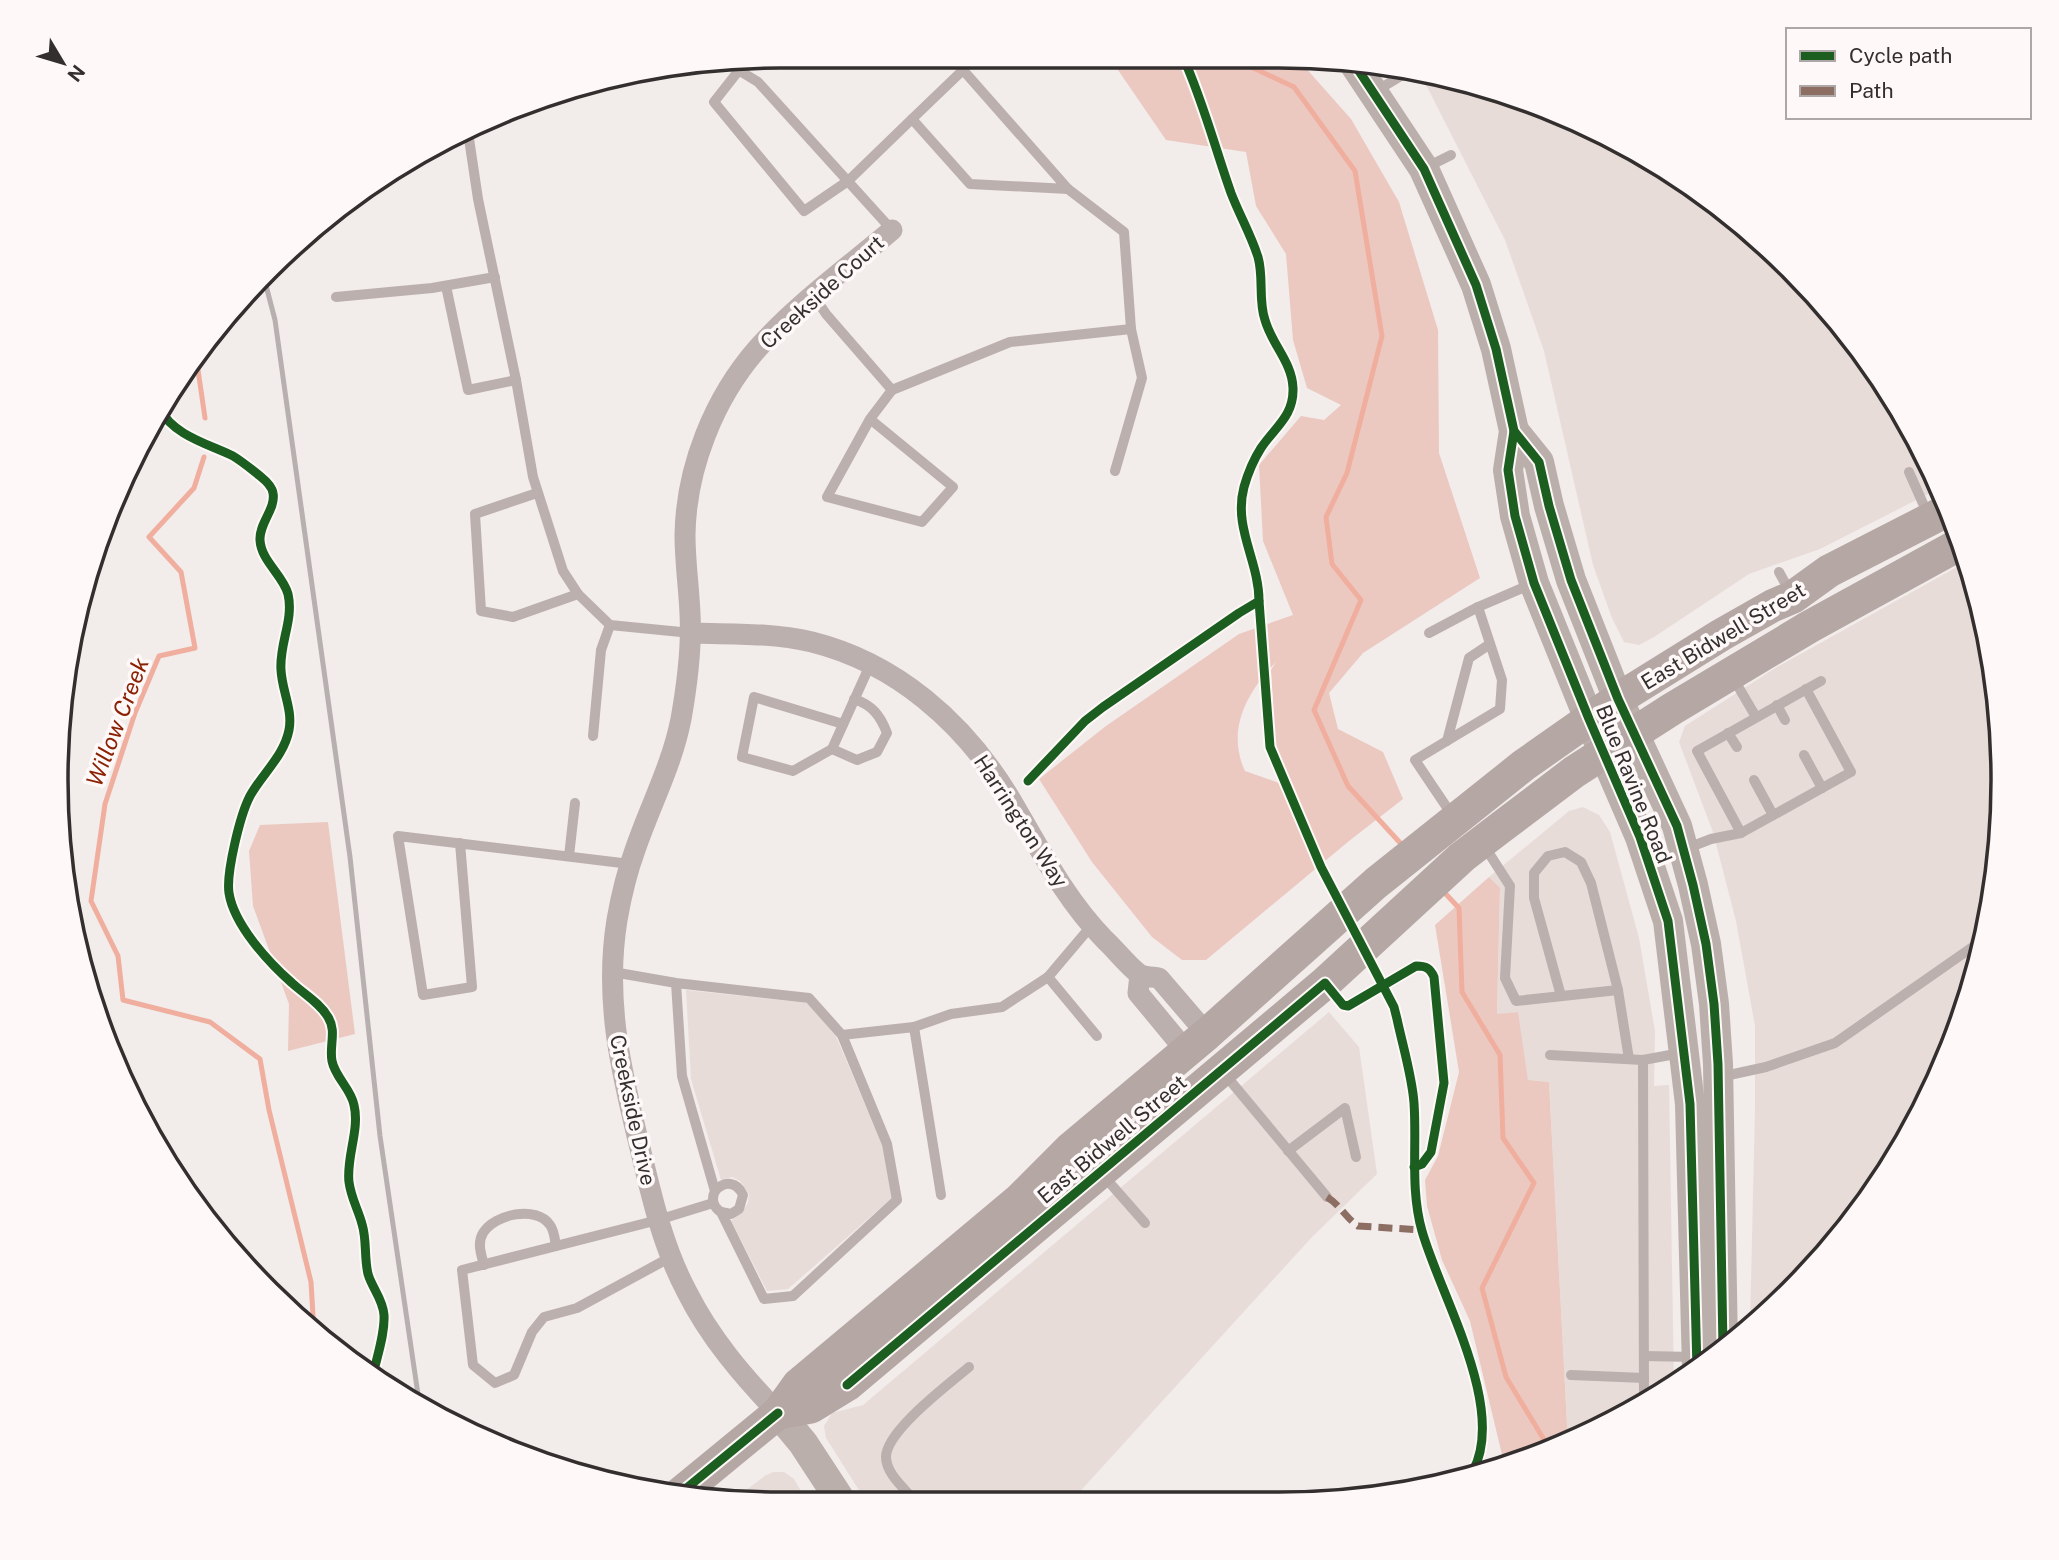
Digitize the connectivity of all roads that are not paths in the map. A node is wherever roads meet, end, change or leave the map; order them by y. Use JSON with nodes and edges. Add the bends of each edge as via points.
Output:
{"nodes":[{"id":1,"x":739,"y":70,"type":"joint"},
{"id":2,"x":1360,"y":73,"type":"edge"},
{"id":3,"x":1397,"y":78,"type":"edge"},
{"id":4,"x":1373,"y":93,"type":"junction"},
{"id":5,"x":912,"y":119,"type":"junction"},
{"id":6,"x":469,"y":140,"type":"edge"},
{"id":7,"x":1451,"y":155,"type":"dead end"},
{"id":8,"x":1423,"y":169,"type":"junction"},
{"id":9,"x":848,"y":181,"type":"junction"},
{"id":10,"x":1068,"y":189,"type":"junction"},
{"id":11,"x":892,"y":230,"type":"joint"},
{"id":12,"x":495,"y":277,"type":"junction"},
{"id":13,"x":446,"y":286,"type":"junction"},
{"id":14,"x":814,"y":296,"type":"junction"},
{"id":15,"x":336,"y":297,"type":"dead end"},
{"id":16,"x":1131,"y":329,"type":"junction"},
{"id":17,"x":516,"y":380,"type":"junction"},
{"id":18,"x":892,"y":390,"type":"junction"},
{"id":19,"x":870,"y":419,"type":"junction"},
{"id":20,"x":1514,"y":431,"type":"junction"},
{"id":21,"x":1115,"y":471,"type":"dead end"},
{"id":22,"x":1909,"y":472,"type":"dead end"},
{"id":23,"x":537,"y":493,"type":"junction"},
{"id":24,"x":1938,"y":512,"type":"edge"},
{"id":25,"x":1940,"y":514,"type":"edge"},
{"id":26,"x":1940,"y":515,"type":"edge"},
{"id":27,"x":1952,"y":549,"type":"edge"},
{"id":28,"x":1534,"y":583,"type":"junction"},
{"id":29,"x":578,"y":594,"type":"junction"},
{"id":30,"x":1478,"y":607,"type":"junction"},
{"id":31,"x":1816,"y":623,"type":"junction"},
{"id":32,"x":610,"y":625,"type":"junction"},
{"id":33,"x":691,"y":633,"type":"junction"},
{"id":34,"x":1429,"y":633,"type":"dead end"},
{"id":35,"x":1490,"y":644,"type":"junction"},
{"id":36,"x":870,"y":665,"type":"junction"},
{"id":37,"x":1731,"y":673,"type":"junction"},
{"id":38,"x":1821,"y":681,"type":"dead end"},
{"id":39,"x":1806,"y":689,"type":"junction"},
{"id":40,"x":854,"y":699,"type":"junction"},
{"id":41,"x":1618,"y":699,"type":"junction"},
{"id":42,"x":1777,"y":705,"type":"junction"},
{"id":43,"x":1756,"y":717,"type":"junction"},
{"id":44,"x":1589,"y":719,"type":"junction"},
{"id":45,"x":1785,"y":720,"type":"dead end"},
{"id":46,"x":843,"y":724,"type":"junction"},
{"id":47,"x":1728,"y":733,"type":"junction"},
{"id":48,"x":1635,"y":734,"type":"junction"},
{"id":49,"x":593,"y":736,"type":"dead end"},
{"id":50,"x":1447,"y":741,"type":"junction"},
{"id":51,"x":1737,"y":747,"type":"dead end"},
{"id":52,"x":832,"y":749,"type":"junction"},
{"id":53,"x":1604,"y":754,"type":"junction"},
{"id":54,"x":1804,"y":755,"type":"dead end"},
{"id":55,"x":1754,"y":780,"type":"dead end"},
{"id":56,"x":1822,"y":788,"type":"junction"},
{"id":57,"x":575,"y":803,"type":"dead end"},
{"id":58,"x":1773,"y":815,"type":"junction"},
{"id":59,"x":1451,"y":822,"type":"junction"},
{"id":60,"x":1741,"y":833,"type":"junction"},
{"id":61,"x":460,"y":843,"type":"junction"},
{"id":62,"x":1472,"y":849,"type":"junction"},
{"id":63,"x":1683,"y":850,"type":"junction"},
{"id":64,"x":569,"y":856,"type":"junction"},
{"id":65,"x":630,"y":864,"type":"junction"},
{"id":66,"x":1384,"y":877,"type":"junction"},
{"id":67,"x":1092,"y":925,"type":"junction"},
{"id":68,"x":1970,"y":949,"type":"edge"},
{"id":69,"x":613,"y":972,"type":"junction"},
{"id":70,"x":1048,"y":977,"type":"junction"},
{"id":71,"x":676,"y":983,"type":"junction"},
{"id":72,"x":1618,"y":990,"type":"junction"},
{"id":73,"x":1562,"y":996,"type":"junction"},
{"id":74,"x":914,"y":1027,"type":"junction"},
{"id":75,"x":842,"y":1035,"type":"junction"},
{"id":76,"x":1097,"y":1036,"type":"dead end"},
{"id":77,"x":1196,"y":1042,"type":"junction"},
{"id":78,"x":1683,"y":1053,"type":"junction"},
{"id":79,"x":1550,"y":1055,"type":"dead end"},
{"id":80,"x":1629,"y":1059,"type":"junction"},
{"id":81,"x":1643,"y":1060,"type":"junction"},
{"id":82,"x":1221,"y":1070,"type":"junction"},
{"id":83,"x":1719,"y":1077,"type":"junction"},
{"id":84,"x":1720,"y":1143,"type":"junction"},
{"id":85,"x":1288,"y":1151,"type":"junction"},
{"id":86,"x":1356,"y":1157,"type":"dead end"},
{"id":87,"x":1093,"y":1165,"type":"junction"},
{"id":88,"x":715,"y":1191,"type":"junction"},
{"id":89,"x":941,"y":1195,"type":"dead end"},
{"id":90,"x":1327,"y":1197,"type":"dead end"},
{"id":91,"x":717,"y":1208,"type":"junction"},
{"id":92,"x":658,"y":1220,"type":"junction"},
{"id":93,"x":1144,"y":1223,"type":"dead end"},
{"id":94,"x":556,"y":1246,"type":"junction"},
{"id":95,"x":671,"y":1257,"type":"junction"},
{"id":96,"x":484,"y":1265,"type":"junction"},
{"id":97,"x":1709,"y":1347,"type":"edge"},
{"id":98,"x":1707,"y":1348,"type":"edge"},
{"id":99,"x":1644,"y":1356,"type":"junction"},
{"id":100,"x":1695,"y":1357,"type":"edge"},
{"id":101,"x":969,"y":1367,"type":"dead end"},
{"id":102,"x":1571,"y":1374,"type":"dead end"},
{"id":103,"x":1644,"y":1378,"type":"junction"},
{"id":104,"x":1644,"y":1390,"type":"edge"},
{"id":105,"x":778,"y":1413,"type":"junction"},
{"id":106,"x":689,"y":1486,"type":"edge"},
{"id":107,"x":835,"y":1492,"type":"edge"},
{"id":108,"x":907,"y":1492,"type":"edge"}],
"edges":[{"from":1,"to":9,"type":"lane","via":[[758,82]]},
{"from":1,"to":9,"type":"lane","via":[[714,102],[804,211]]},
{"from":2,"to":4,"type":"main road","name":"Blue Ravine Road"},
{"from":3,"to":4,"type":"lane"},
{"from":4,"to":8,"type":"main road","name":"Blue Ravine Road"},
{"from":5,"to":9,"type":"lane"},
{"from":5,"to":10,"type":"lane","via":[[970,184]]},
{"from":5,"to":10,"type":"lane","via":[[963,70]]},
{"from":6,"to":12,"type":"lane"},
{"from":7,"to":8,"type":"lane"},
{"from":8,"to":20,"type":"main road","name":"Blue Ravine Road","via":[[1476,285]]},
{"from":9,"to":11,"type":"lane"},
{"from":10,"to":16,"type":"lane","via":[[1124,232]]},
{"from":11,"to":14,"type":"street","name":"Creekside Court"},
{"from":12,"to":13,"type":"lane"},
{"from":12,"to":17,"type":"lane"},
{"from":13,"to":15,"type":"lane"},
{"from":13,"to":17,"type":"lane","via":[[468,390]]},
{"from":14,"to":18,"type":"lane"},
{"from":14,"to":33,"type":"street","name":"Creekside Court","via":[[744,365],[703,442],[685,533]]},
{"from":16,"to":18,"type":"lane","via":[[1010,342]]},
{"from":16,"to":21,"type":"lane","via":[[1142,379]]},
{"from":17,"to":23,"type":"lane"},
{"from":18,"to":19,"type":"lane"},
{"from":19,"to":19,"type":"lane","via":[[953,487],[922,522],[827,497]]},
{"from":20,"to":28,"type":"main road","name":"Blue Ravine Road","via":[[1508,470]]},
{"from":20,"to":41,"type":"main road","name":"Blue Ravine Road","via":[[1539,462],[1571,580]]},
{"from":22,"to":24,"type":"lane"},
{"from":23,"to":29,"type":"lane","via":[[563,571]]},
{"from":23,"to":29,"type":"lane","via":[[475,514],[481,611],[513,617]]},
{"from":25,"to":41,"type":"main road","name":"East Bidwell Street","via":[[1829,571],[1786,584],[1772,606]]},
{"from":26,"to":31,"type":"main road","via":[[1933,541],[1839,599]]},
{"from":27,"to":31,"type":"main road","name":"East Bidwell Street"},
{"from":28,"to":30,"type":"lane"},
{"from":28,"to":44,"type":"main road","name":"Blue Ravine Road"},
{"from":29,"to":32,"type":"lane"},
{"from":30,"to":34,"type":"lane"},
{"from":30,"to":35,"type":"lane"},
{"from":31,"to":37,"type":"main road","name":"East Bidwell Street"},
{"from":32,"to":33,"type":"lane"},
{"from":32,"to":49,"type":"lane","via":[[601,650]]},
{"from":33,"to":36,"type":"street","name":"Harrington Way","via":[[812,642]]},
{"from":33,"to":65,"type":"street","name":"Creekside Drive","via":[[677,734]]},
{"from":35,"to":50,"type":"lane","via":[[1469,658]]},
{"from":35,"to":50,"type":"lane","via":[[1502,680],[1500,709]]},
{"from":36,"to":40,"type":"lane"},
{"from":36,"to":67,"type":"street","name":"Harrington Way","via":[[935,706],[967,739],[1007,793],[1048,867]]},
{"from":37,"to":43,"type":"lane"},
{"from":37,"to":48,"type":"main road","name":"East Bidwell Street"},
{"from":38,"to":39,"type":"lane"},
{"from":39,"to":42,"type":"lane"},
{"from":39,"to":56,"type":"lane","via":[[1852,772]]},
{"from":40,"to":46,"type":"lane"},
{"from":40,"to":52,"type":"lane","via":[[869,704],[887,733],[877,752],[857,760]]},
{"from":41,"to":44,"type":"main road","name":"East Bidwell Street"},
{"from":41,"to":48,"type":"main road","name":"Blue Ravine Road"},
{"from":42,"to":43,"type":"lane"},
{"from":42,"to":45,"type":"lane"},
{"from":43,"to":47,"type":"lane"},
{"from":44,"to":53,"type":"main road","name":"Blue Ravine Road"},
{"from":44,"to":59,"type":"main road","name":"East Bidwell Street"},
{"from":46,"to":52,"type":"lane"},
{"from":46,"to":52,"type":"lane","via":[[754,697],[742,757],[793,771]]},
{"from":47,"to":51,"type":"lane"},
{"from":47,"to":60,"type":"lane","via":[[1697,751]]},
{"from":48,"to":53,"type":"main road","name":"East Bidwell Street"},
{"from":48,"to":63,"type":"main road","name":"Blue Ravine Road","via":[[1677,826]]},
{"from":50,"to":59,"type":"lane","via":[[1415,760]]},
{"from":53,"to":62,"type":"main road","name":"East Bidwell Street"},
{"from":53,"to":78,"type":"main road","name":"Blue Ravine Road","via":[[1640,837],[1668,921]]},
{"from":54,"to":56,"type":"lane"},
{"from":55,"to":58,"type":"lane"},
{"from":56,"to":58,"type":"lane"},
{"from":57,"to":64,"type":"lane"},
{"from":58,"to":60,"type":"lane"},
{"from":59,"to":66,"type":"main road","name":"East Bidwell Street"},
{"from":60,"to":63,"type":"lane"},
{"from":61,"to":61,"type":"lane","via":[[398,836],[423,995],[472,987]]},
{"from":61,"to":64,"type":"lane"},
{"from":62,"to":73,"type":"lane","via":[[1510,886],[1505,978],[1516,1001]]},
{"from":62,"to":82,"type":"main road","name":"East Bidwell Street"},
{"from":63,"to":83,"type":"main road","name":"Blue Ravine Road","via":[[1706,944]]},
{"from":64,"to":65,"type":"lane"},
{"from":65,"to":69,"type":"street","name":"Creekside Drive","via":[[617,920]]},
{"from":66,"to":77,"type":"main road","name":"East Bidwell Street"},
{"from":66,"to":82,"type":"main road","via":[[1329,954],[1220,1050]]},
{"from":67,"to":70,"type":"lane"},
{"from":67,"to":77,"type":"street","name":"Harrington Way","via":[[1140,975],[1159,978]]},
{"from":68,"to":83,"type":"lane","via":[[1835,1043],[1766,1067]]},
{"from":69,"to":71,"type":"lane"},
{"from":69,"to":92,"type":"street","name":"Creekside Drive","via":[[620,1067]]},
{"from":70,"to":74,"type":"lane","via":[[1002,1007],[951,1014]]},
{"from":70,"to":76,"type":"lane"},
{"from":71,"to":75,"type":"lane","via":[[809,998]]},
{"from":71,"to":88,"type":"lane","via":[[682,1076]]},
{"from":72,"to":73,"type":"lane"},
{"from":72,"to":73,"type":"lane","via":[[1591,883],[1581,862],[1566,852],[1548,856],[1534,873],[1534,898]]},
{"from":72,"to":80,"type":"lane"},
{"from":74,"to":75,"type":"lane"},
{"from":74,"to":89,"type":"lane"},
{"from":75,"to":91,"type":"lane","via":[[887,1144],[897,1200],[793,1296],[764,1299]]},
{"from":77,"to":87,"type":"main road","via":[[1184,1074]]},
{"from":77,"to":105,"type":"main road","name":"East Bidwell Street","via":[[1070,1149],[1019,1200],[798,1385]]},
{"from":78,"to":81,"type":"lane"},
{"from":78,"to":84,"type":"main road","via":[[1694,1058],[1706,1079],[1707,1123]]},
{"from":78,"to":98,"type":"main road","name":"Blue Ravine Road"},
{"from":79,"to":80,"type":"lane"},
{"from":80,"to":81,"type":"lane"},
{"from":81,"to":99,"type":"lane"},
{"from":82,"to":85,"type":"lane"},
{"from":82,"to":87,"type":"main road","name":"East Bidwell Street"},
{"from":83,"to":84,"type":"main road","name":"Blue Ravine Road"},
{"from":84,"to":97,"type":"main road","name":"Blue Ravine Road"},
{"from":85,"to":86,"type":"lane","via":[[1345,1108]]},
{"from":85,"to":90,"type":"lane"},
{"from":87,"to":93,"type":"lane"},
{"from":87,"to":105,"type":"main road","name":"East Bidwell Street","via":[[1078,1165],[1056,1210],[847,1385],[811,1407]]},
{"from":88,"to":91,"type":"lane"},
{"from":88,"to":91,"type":"lane","via":[[728,1184],[743,1195],[739,1209],[731,1214]]},
{"from":91,"to":92,"type":"lane"},
{"from":92,"to":94,"type":"lane"},
{"from":92,"to":95,"type":"street","name":"Creekside Drive"},
{"from":94,"to":96,"type":"lane"},
{"from":94,"to":96,"type":"lane","via":[[551,1226],[539,1215],[509,1216],[483,1234],[479,1247]]},
{"from":95,"to":96,"type":"lane","via":[[577,1308],[544,1317],[532,1332],[514,1375],[495,1383],[473,1365],[462,1270]]},
{"from":95,"to":105,"type":"street","name":"Creekside Drive","via":[[710,1332]]},
{"from":99,"to":100,"type":"lane"},
{"from":99,"to":103,"type":"lane"},
{"from":101,"to":108,"type":"lane","via":[[893,1436],[886,1458],[890,1472]]},
{"from":102,"to":103,"type":"lane"},
{"from":103,"to":104,"type":"lane"},
{"from":105,"to":106,"type":"main road","name":"East Bidwell Street"},
{"from":105,"to":107,"type":"main road","name":"Creekside Drive"}]}
